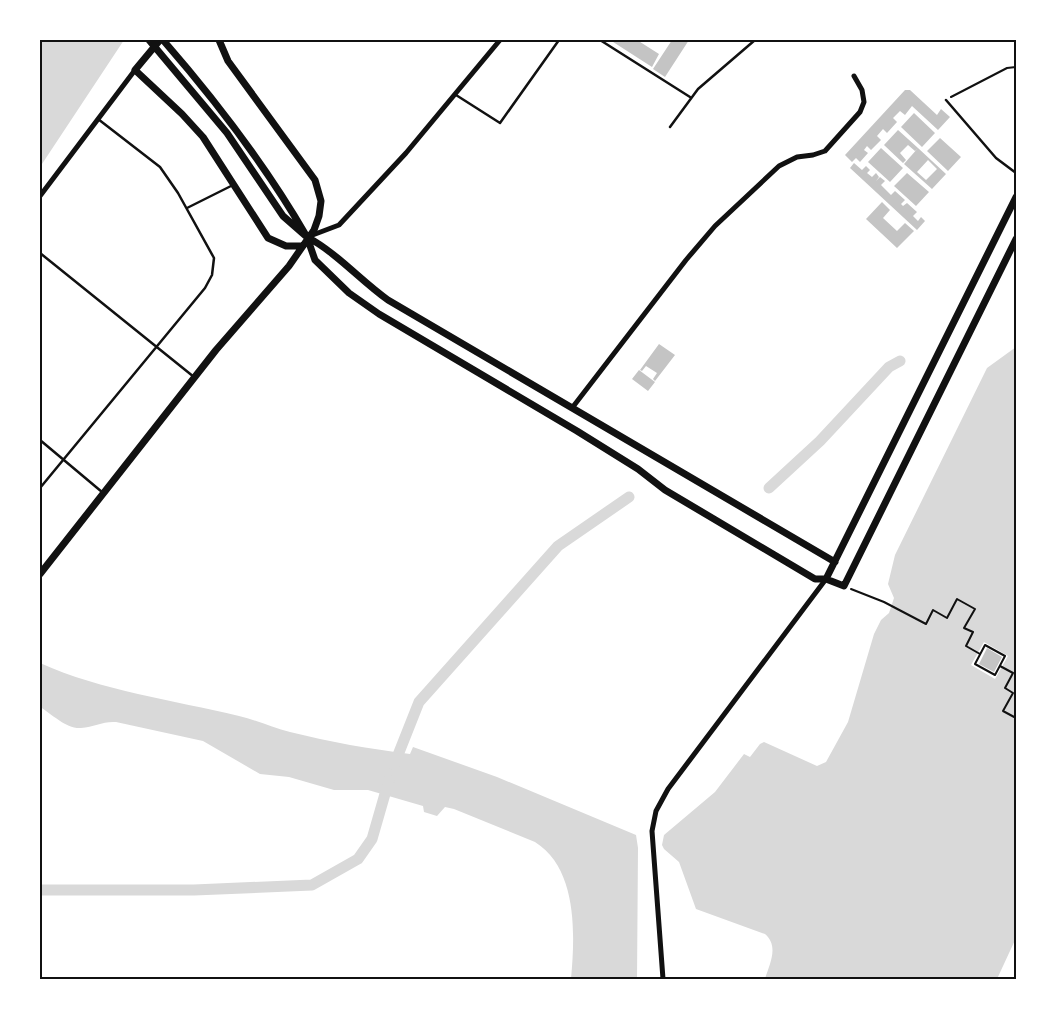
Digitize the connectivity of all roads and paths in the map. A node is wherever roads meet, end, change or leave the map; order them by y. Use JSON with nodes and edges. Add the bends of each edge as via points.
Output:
{"nodes":[{"id":1,"x":149,"y":40,"type":"edge"},
{"id":2,"x":162,"y":40,"type":"edge"},
{"id":3,"x":219,"y":40,"type":"edge"},
{"id":4,"x":500,"y":40,"type":"edge"},
{"id":5,"x":559,"y":40,"type":"edge"},
{"id":6,"x":600,"y":40,"type":"edge"},
{"id":7,"x":755,"y":40,"type":"edge"},
{"id":8,"x":1016,"y":67,"type":"edge"},
{"id":9,"x":134,"y":70,"type":"junction"},
{"id":10,"x":854,"y":76,"type":"dead end"},
{"id":11,"x":455,"y":94,"type":"junction"},
{"id":12,"x":690,"y":97,"type":"junction"},
{"id":13,"x":946,"y":100,"type":"joint"},
{"id":14,"x":98,"y":119,"type":"junction"},
{"id":15,"x":670,"y":127,"type":"dead end"},
{"id":16,"x":1016,"y":174,"type":"edge"},
{"id":17,"x":234,"y":184,"type":"junction"},
{"id":18,"x":40,"y":196,"type":"edge"},
{"id":19,"x":1016,"y":198,"type":"edge"},
{"id":20,"x":187,"y":208,"type":"junction"},
{"id":21,"x":307,"y":237,"type":"junction"},
{"id":22,"x":1016,"y":239,"type":"edge"},
{"id":23,"x":302,"y":246,"type":"junction"},
{"id":24,"x":40,"y":253,"type":"edge"},
{"id":25,"x":156,"y":346,"type":"junction"},
{"id":26,"x":194,"y":377,"type":"junction"},
{"id":27,"x":572,"y":408,"type":"junction"},
{"id":28,"x":40,"y":440,"type":"edge"},
{"id":29,"x":63,"y":460,"type":"junction"},
{"id":30,"x":40,"y":488,"type":"edge"},
{"id":31,"x":104,"y":493,"type":"junction"},
{"id":32,"x":835,"y":562,"type":"junction"},
{"id":33,"x":40,"y":574,"type":"edge"},
{"id":34,"x":826,"y":580,"type":"junction"},
{"id":35,"x":844,"y":586,"type":"junction"},
{"id":36,"x":980,"y":654,"type":"junction"},
{"id":37,"x":1000,"y":666,"type":"junction"},
{"id":38,"x":1016,"y":718,"type":"edge"},
{"id":39,"x":663,"y":979,"type":"edge"}],
"edges":[{"from":1,"to":21,"type":"main road","via":[[227,133],[283,216]]},
{"from":2,"to":9,"type":"main road"},
{"from":2,"to":21,"type":"main road","via":[[235,126]]},
{"from":3,"to":21,"type":"main road","via":[[228,61],[315,180],[321,201],[319,216],[314,230]]},
{"from":4,"to":11,"type":"street"},
{"from":5,"to":11,"type":"lane","via":[[500,123]]},
{"from":6,"to":12,"type":"lane"},
{"from":7,"to":12,"type":"lane"},
{"from":8,"to":13,"type":"path","via":[[1007,68]]},
{"from":9,"to":14,"type":"street"},
{"from":9,"to":17,"type":"main road","via":[[193,125]]},
{"from":10,"to":27,"type":"street","via":[[864,102],[860,112],[825,151],[797,157],[779,166],[715,226]]},
{"from":11,"to":21,"type":"street","via":[[339,225]]},
{"from":12,"to":15,"type":"lane"},
{"from":13,"to":16,"type":"lane","via":[[996,158]]},
{"from":14,"to":18,"type":"street"},
{"from":14,"to":20,"type":"lane","via":[[160,167]]},
{"from":17,"to":20,"type":"lane"},
{"from":17,"to":23,"type":"main road","via":[[268,238],[286,246]]},
{"from":19,"to":32,"type":"main road"},
{"from":20,"to":25,"type":"lane","via":[[214,258],[213,269],[205,288]]},
{"from":21,"to":23,"type":"main road"},
{"from":21,"to":27,"type":"main road","via":[[327,248],[388,300]]},
{"from":21,"to":34,"type":"main road","via":[[315,260],[349,292],[379,314],[638,468],[673,495],[815,578]]},
{"from":22,"to":35,"type":"main road"},
{"from":23,"to":26,"type":"main road","via":[[289,266]]},
{"from":24,"to":25,"type":"lane"},
{"from":25,"to":26,"type":"lane"},
{"from":25,"to":29,"type":"lane"},
{"from":26,"to":31,"type":"main road"},
{"from":27,"to":32,"type":"main road"},
{"from":28,"to":29,"type":"lane"},
{"from":29,"to":30,"type":"lane"},
{"from":29,"to":31,"type":"lane"},
{"from":31,"to":33,"type":"main road"},
{"from":32,"to":34,"type":"main road"},
{"from":34,"to":35,"type":"main road"},
{"from":34,"to":39,"type":"street","via":[[668,789],[656,811],[651,838]]},
{"from":35,"to":36,"type":"path","via":[[926,624],[934,610],[947,618],[957,599],[975,609],[964,628],[973,632],[966,646]]},
{"from":36,"to":37,"type":"path","via":[[985,645],[1005,656]]},
{"from":36,"to":37,"type":"path","via":[[975,664],[995,675]]},
{"from":37,"to":38,"type":"path","via":[[1013,673],[1005,688],[1013,693],[1003,710]]}]}
